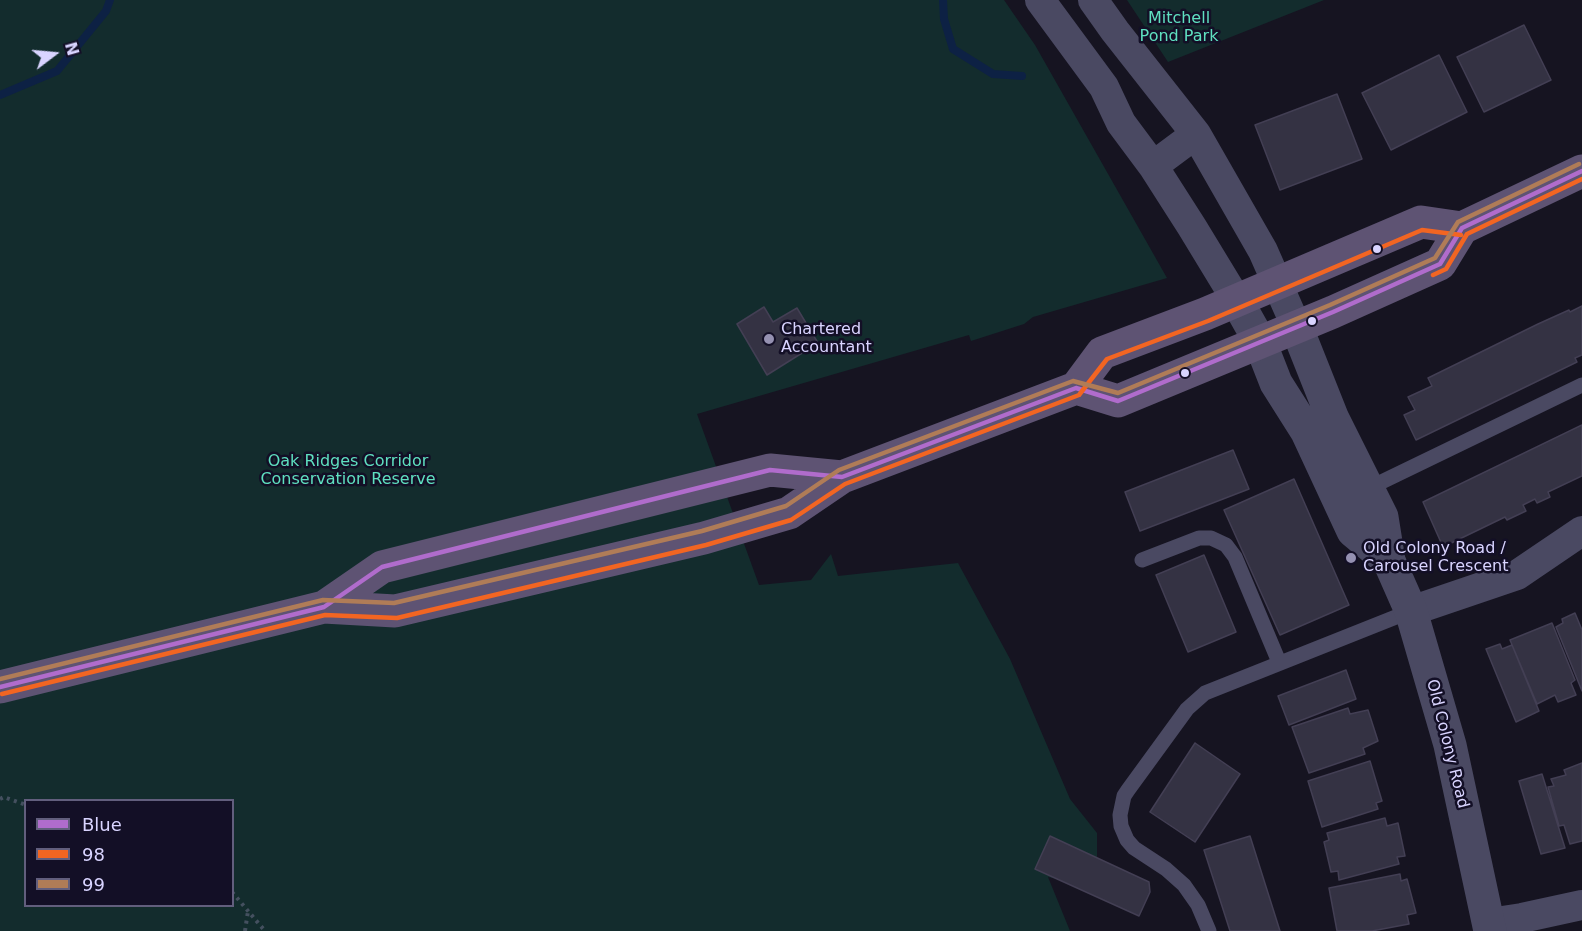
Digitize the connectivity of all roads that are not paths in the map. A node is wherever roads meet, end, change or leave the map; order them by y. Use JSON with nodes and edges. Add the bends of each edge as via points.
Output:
{"nodes":[{"id":1,"x":1040,"y":0,"type":"edge"},
{"id":2,"x":1093,"y":0,"type":"edge"},
{"id":3,"x":1196,"y":134,"type":"junction"},
{"id":4,"x":1153,"y":166,"type":"junction"},
{"id":5,"x":1582,"y":171,"type":"edge"},
{"id":6,"x":1462,"y":228,"type":"junction"},
{"id":7,"x":1277,"y":284,"type":"junction"},
{"id":8,"x":1237,"y":301,"type":"junction"},
{"id":9,"x":1296,"y":326,"type":"junction"},
{"id":10,"x":1260,"y":342,"type":"junction"},
{"id":11,"x":1582,"y":385,"type":"edge"},
{"id":12,"x":1076,"y":388,"type":"junction"},
{"id":13,"x":842,"y":477,"type":"junction"},
{"id":14,"x":1369,"y":488,"type":"junction"},
{"id":15,"x":1582,"y":531,"type":"edge"},
{"id":16,"x":1142,"y":560,"type":"dead end"},
{"id":17,"x":1389,"y":561,"type":"junction"},
{"id":18,"x":324,"y":607,"type":"junction"},
{"id":19,"x":1411,"y":611,"type":"junction"},
{"id":20,"x":1279,"y":662,"type":"junction"},
{"id":21,"x":0,"y":687,"type":"edge"},
{"id":22,"x":1582,"y":905,"type":"edge"},
{"id":23,"x":1489,"y":927,"type":"edge"},
{"id":24,"x":1209,"y":931,"type":"edge"}],
"edges":[{"from":1,"to":4,"type":"street","via":[[1104,87],[1121,123]]},
{"from":2,"to":3,"type":"street"},
{"from":3,"to":4,"type":"street"},
{"from":3,"to":7,"type":"street"},
{"from":4,"to":8,"type":"street"},
{"from":5,"to":6,"type":"main road"},
{"from":6,"to":7,"type":"main road","via":[[1421,222]]},
{"from":6,"to":9,"type":"main road","via":[[1440,264]]},
{"from":7,"to":8,"type":"main road"},
{"from":7,"to":9,"type":"street"},
{"from":8,"to":10,"type":"street","name":"Old Colony Road"},
{"from":8,"to":12,"type":"main road","via":[[1102,352]]},
{"from":9,"to":10,"type":"main road"},
{"from":9,"to":14,"type":"street","name":"Old Colony Road","via":[[1333,419]]},
{"from":10,"to":12,"type":"main road","via":[[1118,401]]},
{"from":10,"to":17,"type":"street","name":"Old Colony Road","via":[[1276,383],[1307,432],[1353,531]]},
{"from":11,"to":14,"type":"lane"},
{"from":12,"to":13,"type":"main road"},
{"from":13,"to":18,"type":"main road","via":[[789,513],[704,538],[394,611]]},
{"from":13,"to":18,"type":"main road","via":[[770,470],[382,567]]},
{"from":14,"to":17,"type":"street","name":"Old Colony Road","via":[[1382,517]]},
{"from":15,"to":19,"type":"street","via":[[1516,575]]},
{"from":16,"to":20,"type":"lane","via":[[1199,537],[1226,545],[1235,557]]},
{"from":17,"to":19,"type":"street","name":"Old Colony Road"},
{"from":18,"to":21,"type":"main road"},
{"from":19,"to":20,"type":"lane"},
{"from":19,"to":23,"type":"street","name":"Old Colony Road","via":[[1450,745]]},
{"from":20,"to":24,"type":"lane","via":[[1215,687],[1195,700],[1128,790],[1121,807],[1121,826],[1127,840],[1184,885]]},
{"from":22,"to":23,"type":"street"}]}
